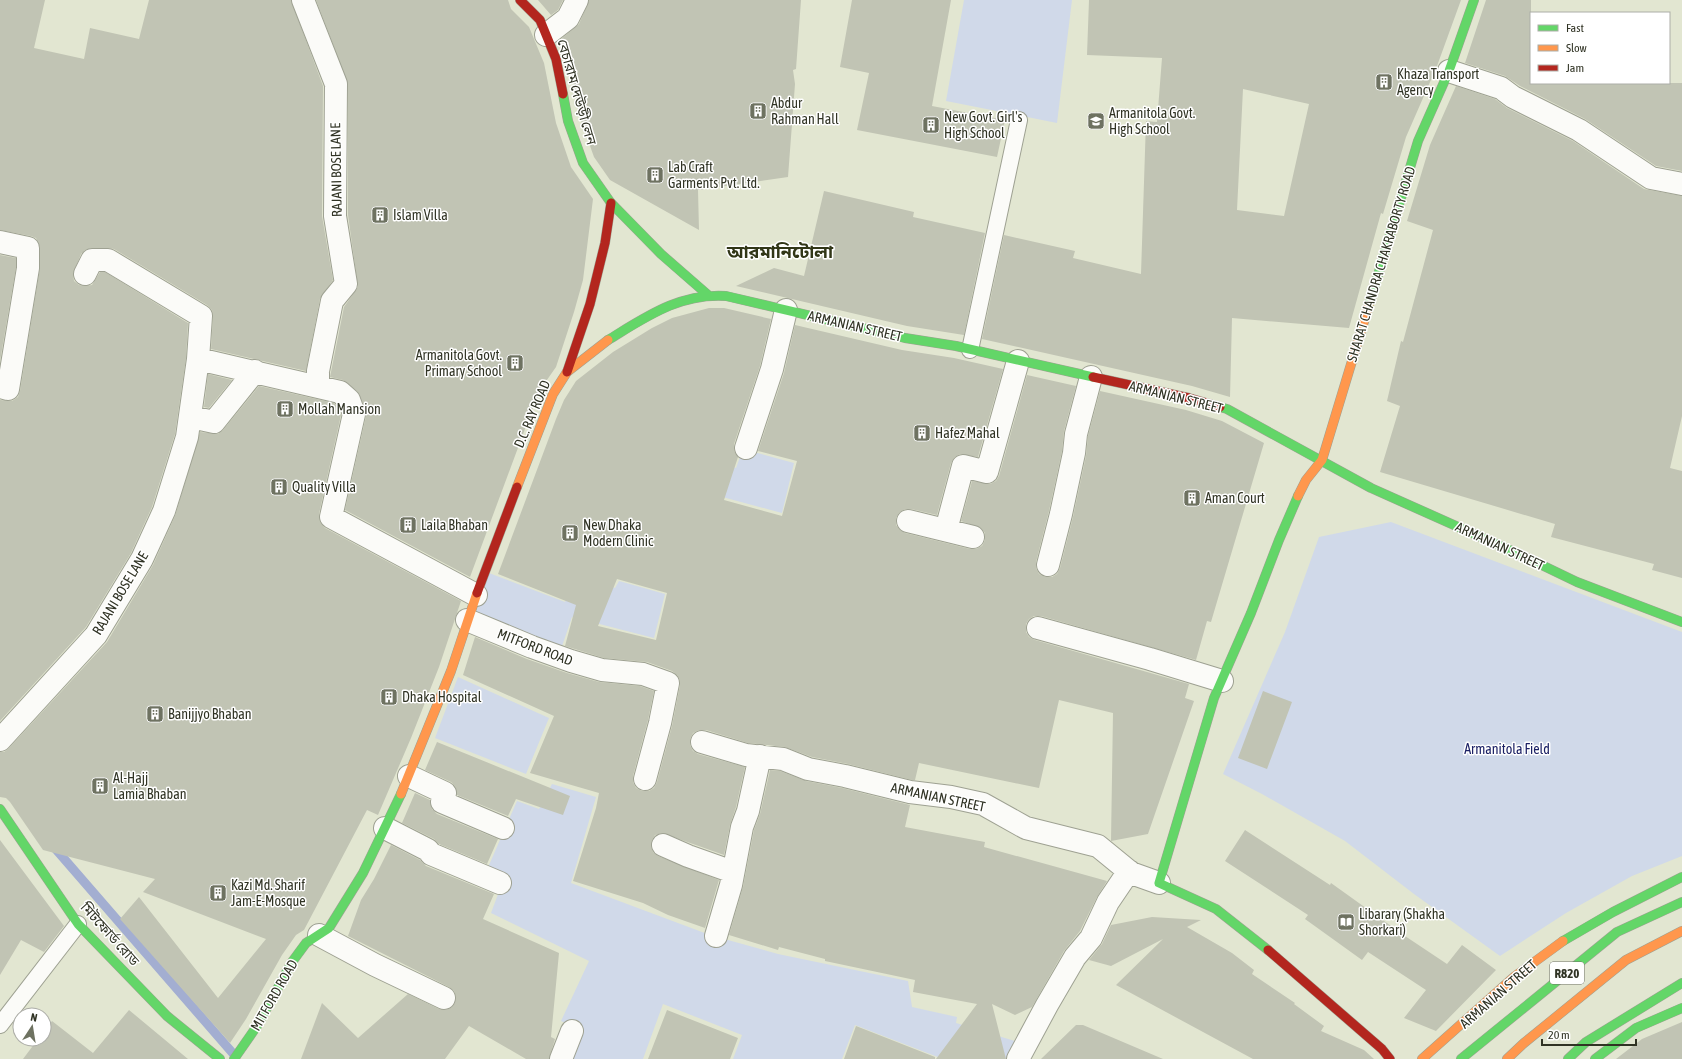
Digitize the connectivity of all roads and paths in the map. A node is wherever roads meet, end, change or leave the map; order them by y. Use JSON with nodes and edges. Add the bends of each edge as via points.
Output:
{"nodes":[{"id":1,"x":303,"y":0,"type":"edge"},
{"id":2,"x":520,"y":0,"type":"edge"},
{"id":3,"x":577,"y":0,"type":"edge"},
{"id":4,"x":1474,"y":0,"type":"edge"},
{"id":5,"x":546,"y":35,"type":"junction"},
{"id":6,"x":1450,"y":71,"type":"junction"},
{"id":7,"x":1019,"y":120,"type":"dead end"},
{"id":8,"x":1682,"y":184,"type":"edge"},
{"id":9,"x":611,"y":203,"type":"junction"},
{"id":10,"x":0,"y":242,"type":"edge"},
{"id":11,"x":85,"y":274,"type":"dead end"},
{"id":12,"x":708,"y":295,"type":"junction"},
{"id":13,"x":786,"y":310,"type":"junction"},
{"id":14,"x":970,"y":350,"type":"junction"},
{"id":15,"x":198,"y":358,"type":"junction"},
{"id":16,"x":1018,"y":361,"type":"junction"},
{"id":17,"x":255,"y":371,"type":"junction"},
{"id":18,"x":567,"y":372,"type":"junction"},
{"id":19,"x":1091,"y":377,"type":"junction"},
{"id":20,"x":318,"y":386,"type":"junction"},
{"id":21,"x":0,"y":387,"type":"edge"},
{"id":22,"x":191,"y":417,"type":"junction"},
{"id":23,"x":746,"y":448,"type":"dead end"},
{"id":24,"x":1322,"y":460,"type":"junction"},
{"id":25,"x":908,"y":521,"type":"dead end"},
{"id":26,"x":946,"y":530,"type":"junction"},
{"id":27,"x":973,"y":537,"type":"dead end"},
{"id":28,"x":1048,"y":565,"type":"dead end"},
{"id":29,"x":476,"y":595,"type":"junction"},
{"id":30,"x":467,"y":620,"type":"junction"},
{"id":31,"x":1682,"y":622,"type":"edge"},
{"id":32,"x":1038,"y":628,"type":"dead end"},
{"id":33,"x":1222,"y":681,"type":"junction"},
{"id":34,"x":0,"y":740,"type":"edge"},
{"id":35,"x":702,"y":742,"type":"dead end"},
{"id":36,"x":760,"y":756,"type":"junction"},
{"id":37,"x":409,"y":776,"type":"junction"},
{"id":38,"x":645,"y":780,"type":"dead end"},
{"id":39,"x":0,"y":809,"type":"edge"},
{"id":40,"x":385,"y":828,"type":"junction"},
{"id":41,"x":503,"y":828,"type":"dead end"},
{"id":42,"x":663,"y":845,"type":"dead end"},
{"id":43,"x":1128,"y":871,"type":"junction"},
{"id":44,"x":733,"y":872,"type":"junction"},
{"id":45,"x":1682,"y":877,"type":"edge"},
{"id":46,"x":500,"y":882,"type":"dead end"},
{"id":47,"x":1159,"y":884,"type":"junction"},
{"id":48,"x":1682,"y":902,"type":"edge"},
{"id":49,"x":78,"y":924,"type":"junction"},
{"id":50,"x":1682,"y":931,"type":"edge"},
{"id":51,"x":319,"y":935,"type":"junction"},
{"id":52,"x":716,"y":936,"type":"dead end"},
{"id":53,"x":1682,"y":983,"type":"edge"},
{"id":54,"x":444,"y":998,"type":"dead end"},
{"id":55,"x":1682,"y":1008,"type":"edge"},
{"id":56,"x":0,"y":1024,"type":"edge"},
{"id":57,"x":572,"y":1031,"type":"dead end"},
{"id":58,"x":220,"y":1059,"type":"edge"},
{"id":59,"x":234,"y":1059,"type":"edge"},
{"id":60,"x":561,"y":1059,"type":"edge"},
{"id":61,"x":1018,"y":1059,"type":"edge"},
{"id":62,"x":1390,"y":1059,"type":"edge"},
{"id":63,"x":1422,"y":1059,"type":"edge"},
{"id":64,"x":1461,"y":1059,"type":"edge"},
{"id":65,"x":1508,"y":1059,"type":"edge"},
{"id":66,"x":1568,"y":1059,"type":"edge"},
{"id":67,"x":1595,"y":1059,"type":"edge"}],
"edges":[{"from":1,"to":20,"type":"street","name":"RAJANI BOSE LANE","via":[[336,84],[335,216],[346,284],[332,300],[318,371]]},
{"from":2,"to":5,"type":"main road","name":"বেচারাম দেউড়ী লেন","via":[[540,20]]},
{"from":3,"to":5,"type":"street","via":[[568,18]]},
{"from":4,"to":6,"type":"main road","name":"SHARAT CHANDRA CHAKRABORTY ROAD"},
{"from":5,"to":9,"type":"main road","name":"বেচারাম দেউড়ী লেন","via":[[556,59],[568,121],[583,163]]},
{"from":6,"to":8,"type":"street","via":[[1501,88],[1513,97],[1579,130],[1651,178]]},
{"from":6,"to":24,"type":"main road","name":"SHARAT CHANDRA CHAKRABORTY ROAD","via":[[1418,141]]},
{"from":7,"to":14,"type":"lane"},
{"from":9,"to":12,"type":"main road","name":"বেচারাম দেউড়ী লেন","via":[[661,254]]},
{"from":9,"to":18,"type":"main road","via":[[605,243],[590,304]]},
{"from":10,"to":21,"type":"street","via":[[28,248],[28,268],[8,389]]},
{"from":11,"to":15,"type":"street","name":"RAJANI BOSE LANE","via":[[92,260],[108,260],[201,316]]},
{"from":12,"to":13,"type":"main road","name":"ARMANIAN STREET","via":[[726,296]]},
{"from":12,"to":18,"type":"main road","name":"D.C. RAY ROAD","via":[[667,306],[646,317],[606,342]]},
{"from":13,"to":14,"type":"main road","name":"ARMANIAN STREET","via":[[905,338]]},
{"from":13,"to":23,"type":"street","via":[[772,369]]},
{"from":14,"to":16,"type":"main road","name":"ARMANIAN STREET"},
{"from":15,"to":17,"type":"street"},
{"from":15,"to":22,"type":"street","name":"RAJANI BOSE LANE"},
{"from":16,"to":19,"type":"main road","name":"ARMANIAN STREET"},
{"from":16,"to":26,"type":"street","via":[[987,472],[963,466]]},
{"from":17,"to":20,"type":"street"},
{"from":17,"to":22,"type":"street","via":[[214,422]]},
{"from":18,"to":29,"type":"main road","name":"D.C. RAY ROAD","via":[[544,414]]},
{"from":19,"to":24,"type":"main road","name":"ARMANIAN STREET","via":[[1189,398],[1227,409]]},
{"from":19,"to":28,"type":"street"},
{"from":20,"to":29,"type":"street","via":[[340,392],[349,400],[354,414],[331,517]]},
{"from":22,"to":34,"type":"street","name":"RAJANI BOSE LANE","via":[[164,511],[138,566],[96,635]]},
{"from":24,"to":31,"type":"main road","name":"ARMANIAN STREET","via":[[1371,488],[1577,582]]},
{"from":24,"to":33,"type":"main road","via":[[1301,489]]},
{"from":25,"to":26,"type":"street"},
{"from":26,"to":27,"type":"street"},
{"from":29,"to":30,"type":"main road","name":"D.C. RAY ROAD"},
{"from":30,"to":37,"type":"main road","name":"MITFORD ROAD","via":[[451,671]]},
{"from":30,"to":38,"type":"street","name":"MITFORD ROAD","via":[[571,661],[602,670],[643,674],[668,683]]},
{"from":32,"to":33,"type":"street"},
{"from":33,"to":47,"type":"main road","via":[[1214,698]]},
{"from":35,"to":36,"type":"street","name":"ARMANIAN STREET"},
{"from":36,"to":43,"type":"street","name":"ARMANIAN STREET","via":[[783,759],[808,769],[910,792],[983,804],[1026,828],[1098,846]]},
{"from":36,"to":44,"type":"street"},
{"from":37,"to":40,"type":"main road","name":"MITFORD ROAD"},
{"from":37,"to":41,"type":"street","via":[[445,793],[442,802]]},
{"from":39,"to":49,"type":"main road","name":"মিটফোর্ড রোড"},
{"from":40,"to":46,"type":"street","via":[[428,850],[430,854]]},
{"from":40,"to":51,"type":"main road","name":"MITFORD ROAD","via":[[363,873],[329,928]]},
{"from":42,"to":44,"type":"street"},
{"from":43,"to":47,"type":"street","name":"ARMANIAN STREET"},
{"from":43,"to":61,"type":"street","via":[[1108,902],[1091,938],[1075,957]]},
{"from":44,"to":52,"type":"street"},
{"from":45,"to":63,"type":"main road","name":"ARMANIAN STREET","via":[[1619,908],[1546,953]]},
{"from":47,"to":62,"type":"main road","name":"ARMANIAN STREET","via":[[1216,909],[1328,1001]]},
{"from":48,"to":64,"type":"main road","number":"R820","via":[[1617,932]]},
{"from":49,"to":56,"type":"lane"},
{"from":49,"to":58,"type":"main road","name":"মিটফোর্ড রোড","via":[[167,1016]]},
{"from":50,"to":65,"type":"main road","via":[[1626,960]]},
{"from":51,"to":54,"type":"street"},
{"from":51,"to":59,"type":"main road","name":"MITFORD ROAD","via":[[306,943],[292,962],[257,1026]]},
{"from":53,"to":66,"type":"main road","via":[[1586,1042]]},
{"from":55,"to":67,"type":"main road","via":[[1636,1028]]},
{"from":57,"to":60,"type":"street"}]}
